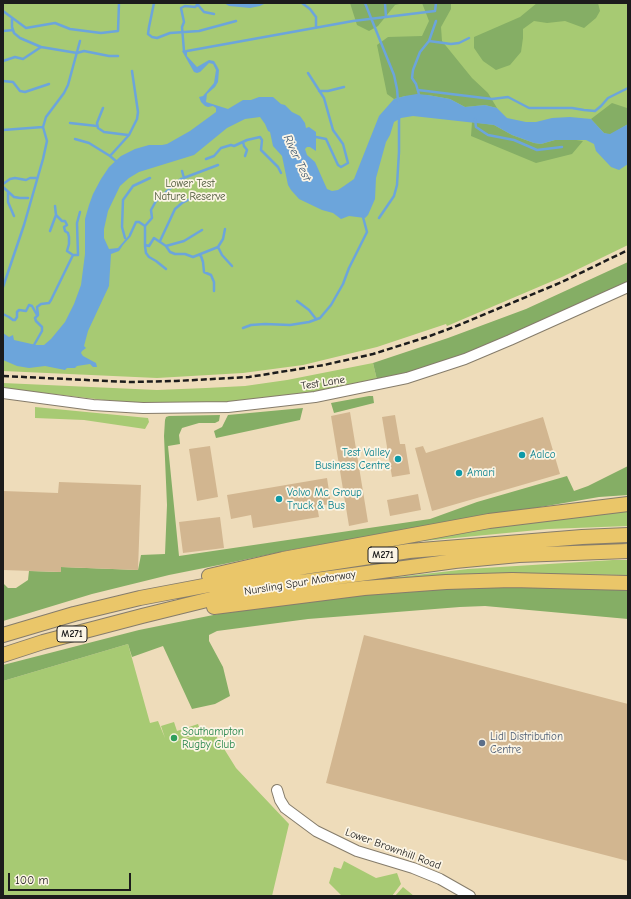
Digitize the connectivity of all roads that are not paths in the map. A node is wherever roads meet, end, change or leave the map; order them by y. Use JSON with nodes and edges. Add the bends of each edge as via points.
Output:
{"nodes":[{"id":1,"x":628,"y":287,"type":"edge"},
{"id":2,"x":3,"y":393,"type":"edge"},
{"id":3,"x":628,"y":504,"type":"edge"},
{"id":4,"x":628,"y":536,"type":"edge"},
{"id":5,"x":628,"y":551,"type":"edge"},
{"id":6,"x":628,"y":583,"type":"edge"},
{"id":7,"x":140,"y":598,"type":"junction"},
{"id":8,"x":142,"y":616,"type":"junction"},
{"id":9,"x":3,"y":635,"type":"edge"},
{"id":10,"x":3,"y":655,"type":"edge"},
{"id":11,"x":277,"y":790,"type":"dead end"},
{"id":12,"x":470,"y":896,"type":"edge"}],
"edges":[{"from":1,"to":2,"type":"street","name":"Test Lane","via":[[465,359],[402,380],[315,398],[228,407],[143,408],[93,405]]},
{"from":3,"to":7,"type":"highway","number":"M271","via":[[490,521],[354,545],[215,574]]},
{"from":4,"to":7,"type":"highway","name":"Nursling Spur Motorway","number":"M271","via":[[582,537],[409,551]]},
{"from":5,"to":8,"type":"highway","name":"Nursling Spur Motorway","number":"M271","via":[[519,555],[369,572],[223,596]]},
{"from":6,"to":8,"type":"highway","number":"M271","via":[[512,580],[446,582],[364,588]]},
{"from":7,"to":9,"type":"highway","name":"Nursling Spur Motorway","number":"M271"},
{"from":8,"to":10,"type":"highway","name":"Nursling Spur Motorway","number":"M271"},
{"from":11,"to":12,"type":"street","name":"Lower Brownhill Road","via":[[285,808],[316,831],[357,851],[440,879]]}]}
